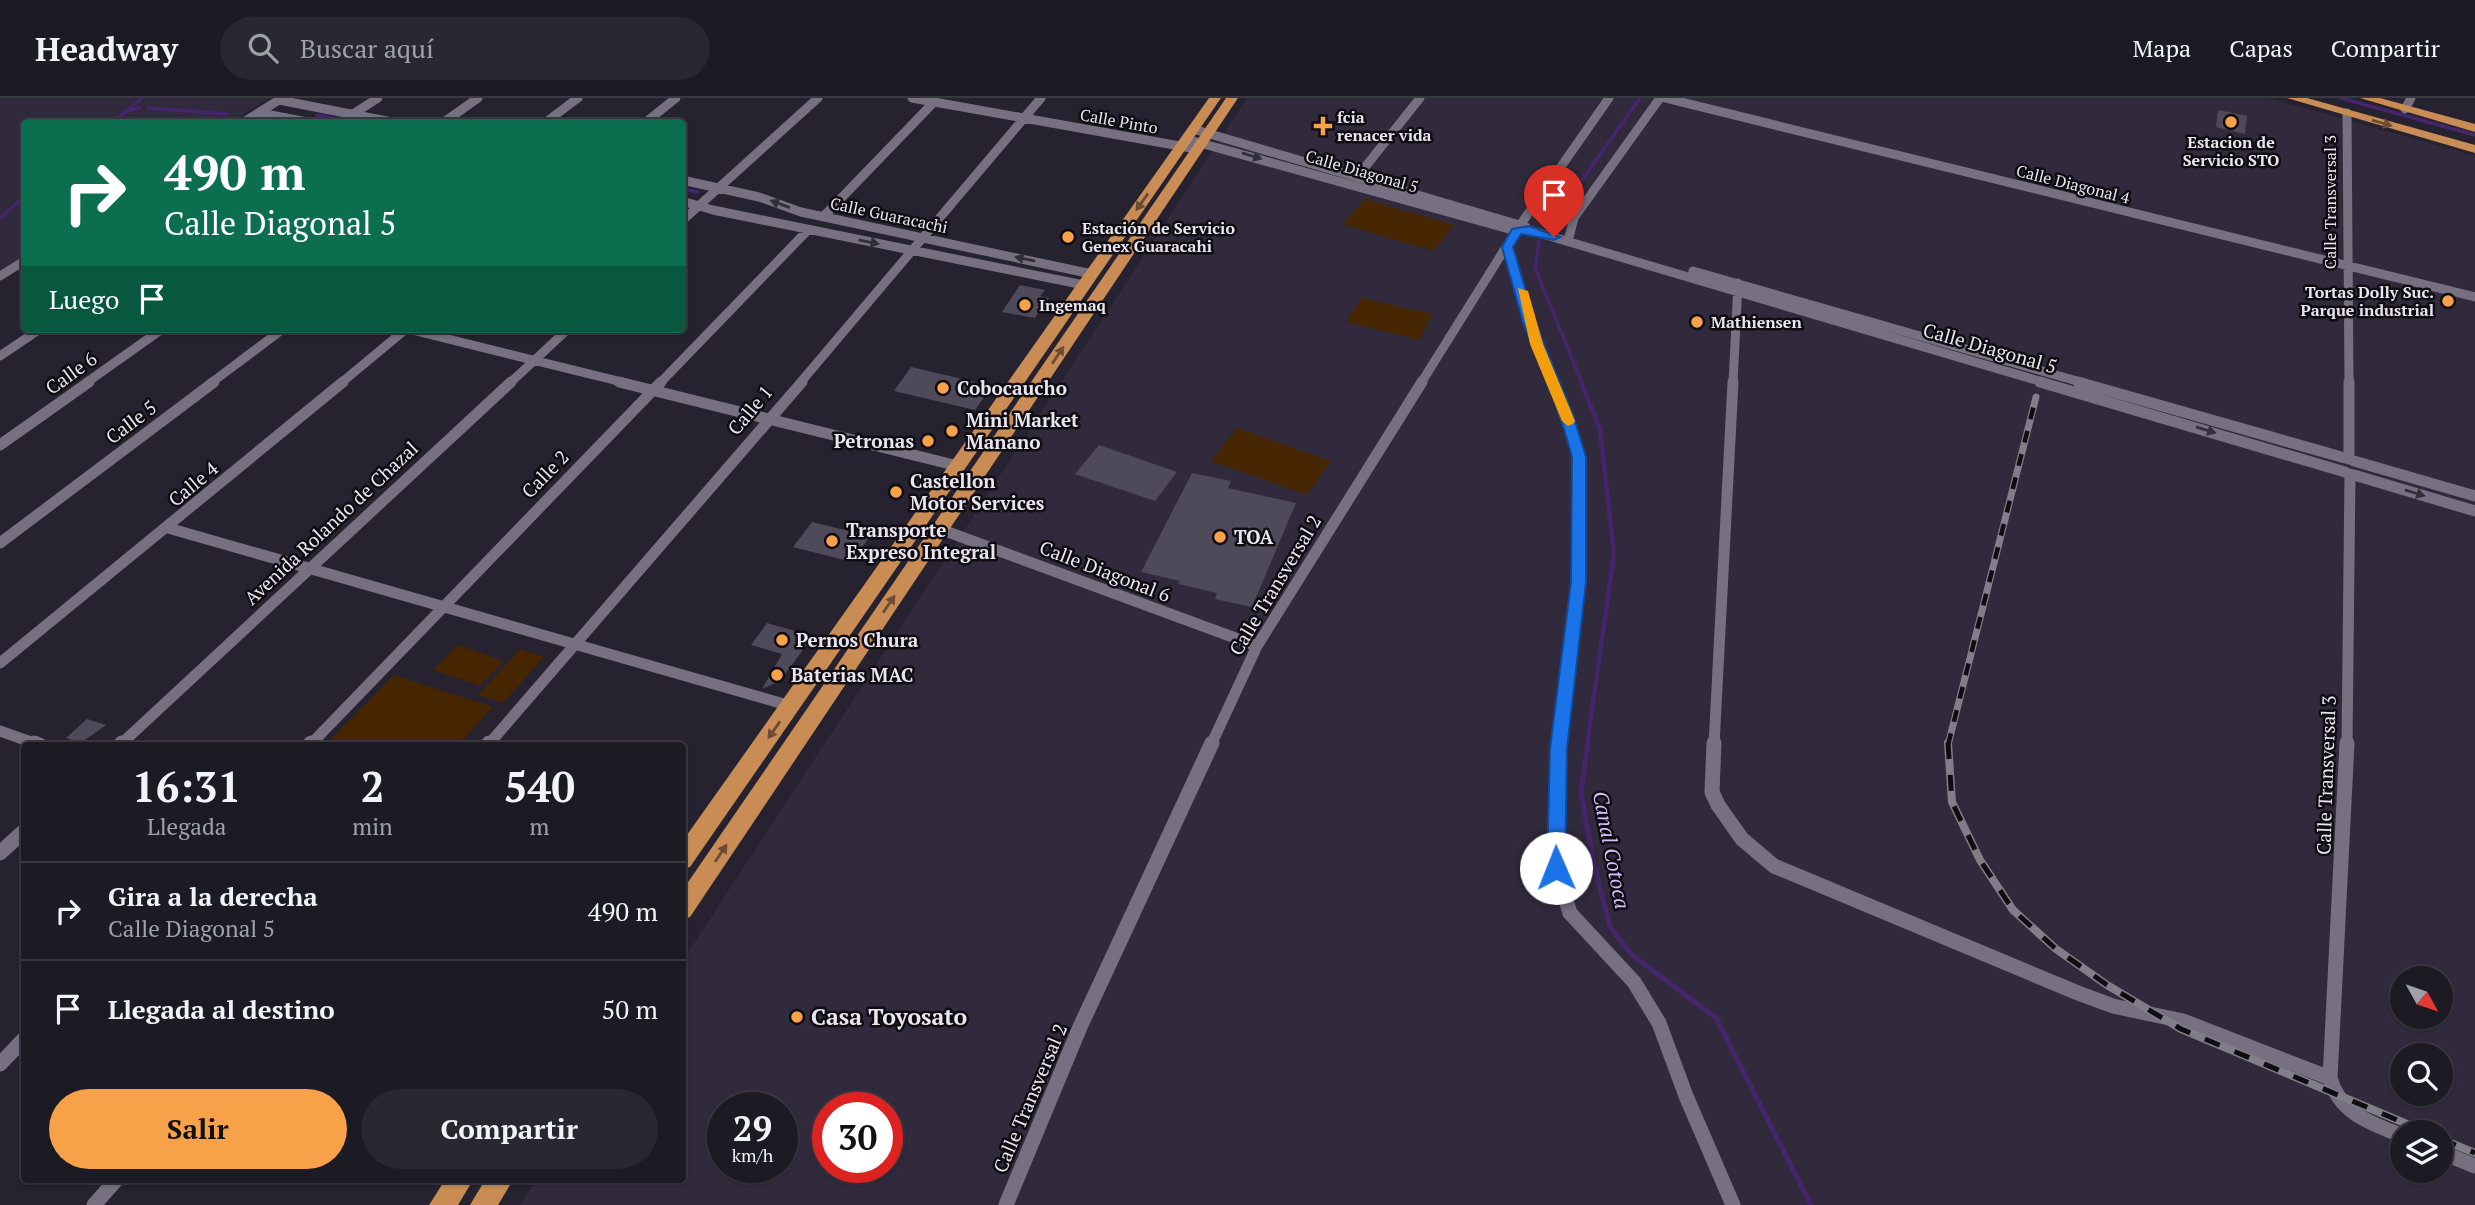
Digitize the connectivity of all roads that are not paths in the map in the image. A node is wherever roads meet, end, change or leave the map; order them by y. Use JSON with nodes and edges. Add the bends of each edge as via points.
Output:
{"nodes":[{"id":1,"x":378,"y":98,"type":"edge"},
{"id":2,"x":478,"y":98,"type":"edge"},
{"id":3,"x":578,"y":98,"type":"edge"},
{"id":4,"x":676,"y":98,"type":"edge"},
{"id":5,"x":818,"y":98,"type":"edge"},
{"id":6,"x":912,"y":98,"type":"edge"},
{"id":7,"x":1041,"y":98,"type":"edge"},
{"id":8,"x":1215,"y":98,"type":"edge"},
{"id":9,"x":1232,"y":98,"type":"edge"},
{"id":10,"x":1420,"y":98,"type":"edge"},
{"id":11,"x":1609,"y":98,"type":"edge"},
{"id":12,"x":1663,"y":98,"type":"edge"},
{"id":13,"x":2293,"y":98,"type":"edge"},
{"id":14,"x":2365,"y":98,"type":"edge"},
{"id":15,"x":280,"y":99,"type":"edge"},
{"id":16,"x":933,"y":102,"type":"junction"},
{"id":17,"x":2408,"y":104,"type":"edge"},
{"id":18,"x":260,"y":113,"type":"junction"},
{"id":19,"x":2347,"y":113,"type":"junction"},
{"id":20,"x":353,"y":114,"type":"junction"},
{"id":21,"x":249,"y":119,"type":"edge"},
{"id":22,"x":291,"y":119,"type":"edge"},
{"id":23,"x":377,"y":119,"type":"edge"},
{"id":24,"x":448,"y":119,"type":"edge"},
{"id":25,"x":550,"y":119,"type":"edge"},
{"id":26,"x":650,"y":119,"type":"edge"},
{"id":27,"x":1023,"y":119,"type":"junction"},
{"id":28,"x":2475,"y":128,"type":"edge"},
{"id":29,"x":1195,"y":140,"type":"junction"},
{"id":30,"x":2475,"y":149,"type":"edge"},
{"id":31,"x":1357,"y":176,"type":"junction"},
{"id":32,"x":686,"y":181,"type":"edge"},
{"id":33,"x":718,"y":187,"type":"junction"},
{"id":34,"x":686,"y":202,"type":"edge"},
{"id":35,"x":698,"y":206,"type":"junction"},
{"id":36,"x":686,"y":217,"type":"edge"},
{"id":37,"x":823,"y":217,"type":"junction"},
{"id":38,"x":1525,"y":229,"type":"junction"},
{"id":39,"x":808,"y":230,"type":"junction"},
{"id":40,"x":921,"y":237,"type":"junction"},
{"id":41,"x":1568,"y":241,"type":"junction"},
{"id":42,"x":1507,"y":247,"type":"junction"},
{"id":43,"x":911,"y":250,"type":"junction"},
{"id":44,"x":21,"y":263,"type":"edge"},
{"id":45,"x":2348,"y":266,"type":"junction"},
{"id":46,"x":0,"y":276,"type":"edge"},
{"id":47,"x":1088,"y":279,"type":"junction"},
{"id":48,"x":1737,"y":288,"type":"junction"},
{"id":49,"x":2475,"y":297,"type":"edge"},
{"id":50,"x":34,"y":333,"type":"edge"},
{"id":51,"x":156,"y":333,"type":"edge"},
{"id":52,"x":278,"y":333,"type":"edge"},
{"id":53,"x":402,"y":333,"type":"edge"},
{"id":54,"x":424,"y":333,"type":"edge"},
{"id":55,"x":564,"y":333,"type":"edge"},
{"id":56,"x":0,"y":356,"type":"edge"},
{"id":57,"x":536,"y":360,"type":"junction"},
{"id":58,"x":654,"y":390,"type":"junction"},
{"id":59,"x":771,"y":418,"type":"junction"},
{"id":60,"x":0,"y":444,"type":"edge"},
{"id":61,"x":958,"y":466,"type":"junction"},
{"id":62,"x":2350,"y":466,"type":"junction"},
{"id":63,"x":2475,"y":496,"type":"edge"},
{"id":64,"x":2475,"y":511,"type":"edge"},
{"id":65,"x":168,"y":528,"type":"junction"},
{"id":66,"x":940,"y":529,"type":"junction"},
{"id":67,"x":0,"y":543,"type":"edge"},
{"id":68,"x":311,"y":568,"type":"junction"},
{"id":69,"x":444,"y":605,"type":"junction"},
{"id":70,"x":576,"y":642,"type":"junction"},
{"id":71,"x":1256,"y":646,"type":"junction"},
{"id":72,"x":0,"y":663,"type":"edge"},
{"id":73,"x":790,"y":706,"type":"junction"},
{"id":74,"x":0,"y":732,"type":"edge"},
{"id":75,"x":29,"y":742,"type":"edge"},
{"id":76,"x":123,"y":742,"type":"edge"},
{"id":77,"x":313,"y":742,"type":"edge"},
{"id":78,"x":490,"y":742,"type":"edge"},
{"id":79,"x":21,"y":834,"type":"edge"},
{"id":80,"x":0,"y":853,"type":"edge"},
{"id":81,"x":686,"y":854,"type":"edge"},
{"id":82,"x":686,"y":904,"type":"edge"},
{"id":83,"x":21,"y":1042,"type":"edge"},
{"id":84,"x":0,"y":1065,"type":"edge"},
{"id":85,"x":2330,"y":1078,"type":"junction"},
{"id":86,"x":2390,"y":1130,"type":"edge"},
{"id":87,"x":2453,"y":1157,"type":"edge"},
{"id":88,"x":2475,"y":1166,"type":"edge"},
{"id":89,"x":113,"y":1183,"type":"edge"},
{"id":90,"x":458,"y":1183,"type":"edge"},
{"id":91,"x":498,"y":1183,"type":"edge"},
{"id":92,"x":94,"y":1205,"type":"edge"},
{"id":93,"x":442,"y":1205,"type":"edge"},
{"id":94,"x":483,"y":1205,"type":"edge"},
{"id":95,"x":1006,"y":1205,"type":"edge"},
{"id":96,"x":1733,"y":1205,"type":"edge"}],
"edges":[{"from":1,"to":20,"type":"street"},
{"from":2,"to":24,"type":"street"},
{"from":3,"to":25,"type":"street"},
{"from":4,"to":26,"type":"street"},
{"from":5,"to":33,"type":"street"},
{"from":6,"to":16,"type":"street","name":"Calle Pinto"},
{"from":7,"to":27,"type":"street","name":"Calle 1"},
{"from":8,"to":29,"type":"highway"},
{"from":9,"to":29,"type":"highway"},
{"from":10,"to":31,"type":"street"},
{"from":11,"to":38,"type":"street","name":"Calle Transversal 2"},
{"from":12,"to":41,"type":"street","via":[[1574,218]]},
{"from":12,"to":45,"type":"street","name":"Calle Diagonal 4"},
{"from":13,"to":19,"type":"highway"},
{"from":14,"to":17,"type":"highway"},
{"from":15,"to":18,"type":"street"},
{"from":15,"to":20,"type":"street"},
{"from":16,"to":27,"type":"street","name":"Calle Pinto"},
{"from":16,"to":37,"type":"street"},
{"from":17,"to":28,"type":"highway"},
{"from":18,"to":21,"type":"street"},
{"from":18,"to":22,"type":"street"},
{"from":19,"to":30,"type":"highway","one_way":true},
{"from":19,"to":45,"type":"street","name":"Calle Transversal 3"},
{"from":20,"to":23,"type":"street"},
{"from":27,"to":29,"type":"street","name":"Calle Pinto"},
{"from":27,"to":40,"type":"street","name":"Calle 1"},
{"from":29,"to":31,"type":"street","name":"Calle Diagonal 5"},
{"from":29,"to":38,"type":"street","name":"Calle Diagonal 5","one_way":true},
{"from":29,"to":47,"type":"highway","one_way":true},
{"from":66,"to":29,"type":"highway","one_way":true},
{"from":31,"to":38,"type":"street","name":"Calle Diagonal 5"},
{"from":32,"to":33,"type":"street","name":"Calle Guaracachi"},
{"from":33,"to":35,"type":"street"},
{"from":37,"to":33,"type":"street","name":"Calle Guaracachi","one_way":true},
{"from":34,"to":35,"type":"street","name":"Calle Guaracachi"},
{"from":35,"to":36,"type":"street"},
{"from":35,"to":39,"type":"street","name":"Calle Guaracachi"},
{"from":37,"to":40,"type":"street","name":"Calle Guaracachi"},
{"from":38,"to":41,"type":"street","name":"Calle Diagonal 5"},
{"from":38,"to":42,"type":"street","name":"Calle Transversal 2"},
{"from":39,"to":43,"type":"street","name":"Calle Guaracachi","one_way":true},
{"from":39,"to":58,"type":"street","name":"Calle 2"},
{"from":40,"to":43,"type":"street","name":"Calle 1"},
{"from":47,"to":40,"type":"street","name":"Calle Guaracachi","one_way":true},
{"from":41,"to":48,"type":"street","name":"Calle Diagonal 5"},
{"from":42,"to":71,"type":"street","name":"Calle Transversal 2"},
{"from":42,"to":96,"type":"street","via":[[1529,322],[1579,457],[1579,570],[1558,749],[1556,868],[1570,913],[1634,982],[1659,1023]]},
{"from":43,"to":47,"type":"street","name":"Calle Guaracachi"},
{"from":43,"to":59,"type":"street","name":"Calle 1"},
{"from":44,"to":46,"type":"street"},
{"from":45,"to":49,"type":"street","name":"Calle Diagonal 4"},
{"from":45,"to":62,"type":"street","name":"Calle Transversal 3"},
{"from":47,"to":61,"type":"highway"},
{"from":48,"to":62,"type":"street","name":"Calle Diagonal 5"},
{"from":48,"to":85,"type":"street","via":[[1712,792],[1736,832],[1758,858],[1786,873],[2078,993],[2113,1006],[2183,1021]]},
{"from":50,"to":56,"type":"street"},
{"from":51,"to":60,"type":"street","name":"Calle 6"},
{"from":52,"to":67,"type":"street","name":"Calle 5"},
{"from":53,"to":65,"type":"street","name":"Calle 4"},
{"from":54,"to":57,"type":"street"},
{"from":55,"to":57,"type":"street","name":"Avenida Rolando de Chazal"},
{"from":57,"to":58,"type":"street"},
{"from":57,"to":68,"type":"street","name":"Avenida Rolando de Chazal"},
{"from":58,"to":59,"type":"street"},
{"from":58,"to":69,"type":"street","name":"Calle 2"},
{"from":59,"to":61,"type":"street"},
{"from":59,"to":70,"type":"street","name":"Calle 1"},
{"from":61,"to":73,"type":"highway"},
{"from":62,"to":63,"type":"street","name":"Calle Diagonal 5"},
{"from":62,"to":64,"type":"street","name":"Calle Diagonal 5","one_way":true},
{"from":62,"to":85,"type":"street","name":"Calle Transversal 3","via":[[2348,715]]},
{"from":65,"to":68,"type":"street"},
{"from":65,"to":72,"type":"street","name":"Calle 4"},
{"from":66,"to":71,"type":"street","name":"Calle Diagonal 6"},
{"from":82,"to":66,"type":"highway","one_way":true},
{"from":68,"to":69,"type":"street"},
{"from":68,"to":76,"type":"street","name":"Avenida Rolando de Chazal"},
{"from":69,"to":70,"type":"street"},
{"from":69,"to":77,"type":"street","name":"Calle 2"},
{"from":70,"to":73,"type":"street"},
{"from":70,"to":78,"type":"street","name":"Calle 1"},
{"from":71,"to":95,"type":"street","name":"Calle Transversal 2","via":[[1080,1027]]},
{"from":73,"to":81,"type":"highway","one_way":true},
{"from":74,"to":75,"type":"street"},
{"from":79,"to":80,"type":"street"},
{"from":83,"to":84,"type":"street"},
{"from":85,"to":86,"type":"street","via":[[2332,1093],[2341,1106]]},
{"from":87,"to":88,"type":"street"},
{"from":89,"to":92,"type":"street"},
{"from":90,"to":93,"type":"highway"},
{"from":91,"to":94,"type":"highway"}]}
